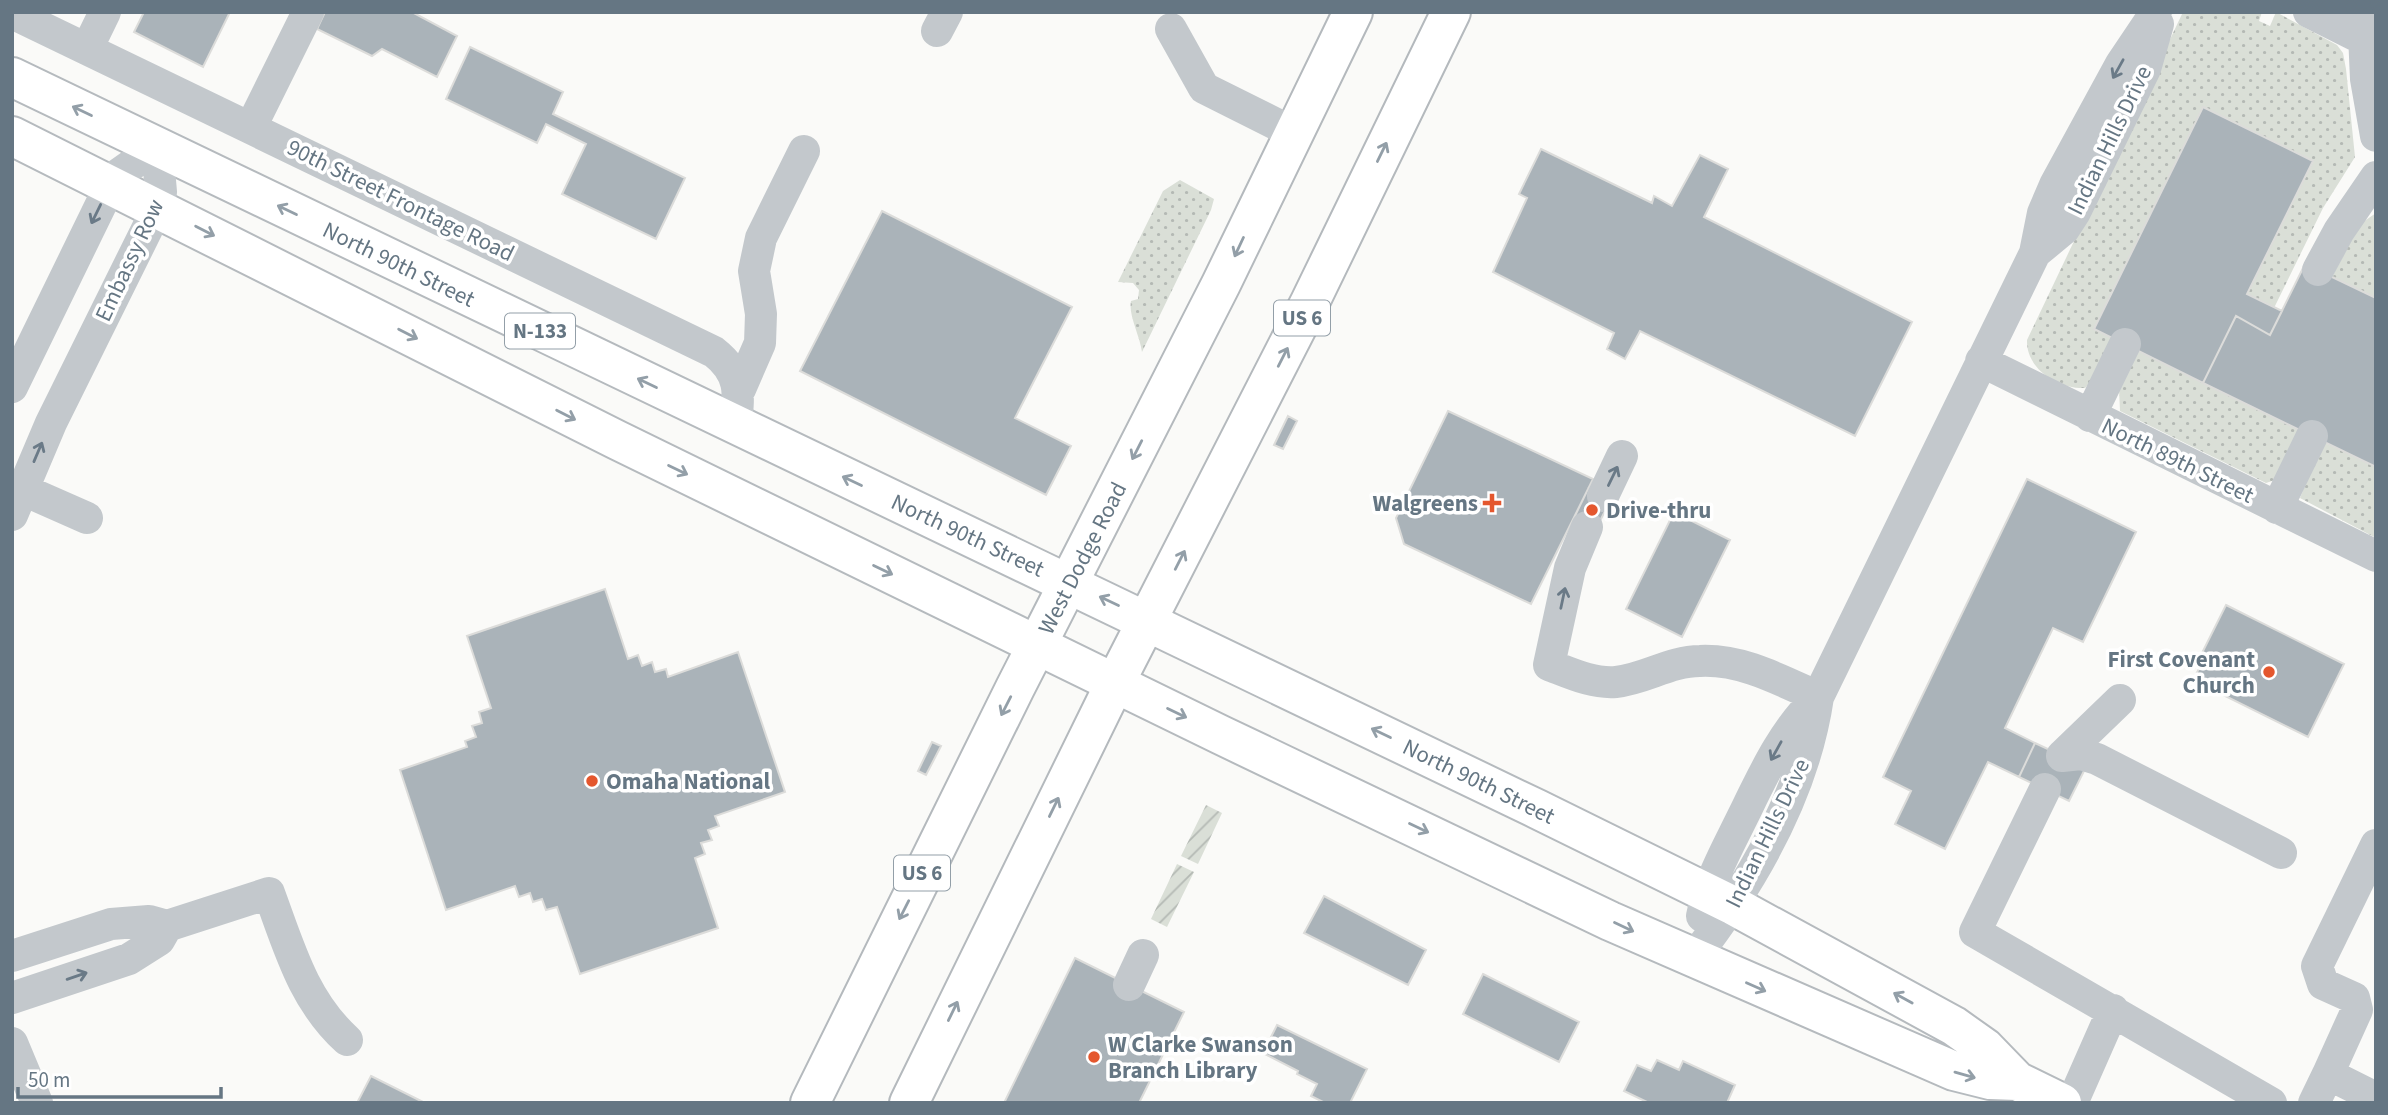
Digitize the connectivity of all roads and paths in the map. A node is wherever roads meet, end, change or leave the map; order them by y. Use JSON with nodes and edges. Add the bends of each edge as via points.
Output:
{"nodes":[{"id":1,"x":105,"y":12,"type":"edge"},
{"id":2,"x":308,"y":12,"type":"edge"},
{"id":3,"x":1353,"y":12,"type":"edge"},
{"id":4,"x":1451,"y":12,"type":"edge"},
{"id":5,"x":2158,"y":12,"type":"edge"},
{"id":6,"x":2309,"y":12,"type":"edge"},
{"id":7,"x":12,"y":13,"type":"edge"},
{"id":8,"x":2363,"y":26,"type":"edge"},
{"id":9,"x":1171,"y":29,"type":"dead end"},
{"id":10,"x":87,"y":48,"type":"junction"},
{"id":11,"x":12,"y":78,"type":"edge"},
{"id":12,"x":251,"y":127,"type":"junction"},
{"id":13,"x":1294,"y":132,"type":"junction"},
{"id":14,"x":12,"y":136,"type":"edge"},
{"id":15,"x":2376,"y":136,"type":"edge"},
{"id":16,"x":157,"y":147,"type":"junction"},
{"id":17,"x":804,"y":151,"type":"dead end"},
{"id":18,"x":2376,"y":177,"type":"edge"},
{"id":19,"x":111,"y":184,"type":"junction"},
{"id":20,"x":158,"y":207,"type":"junction"},
{"id":21,"x":2318,"y":270,"type":"dead end"},
{"id":22,"x":2126,"y":344,"type":"dead end"},
{"id":23,"x":1981,"y":361,"type":"junction"},
{"id":24,"x":12,"y":387,"type":"edge"},
{"id":25,"x":740,"y":389,"type":"junction"},
{"id":26,"x":2090,"y":416,"type":"junction"},
{"id":27,"x":736,"y":426,"type":"junction"},
{"id":28,"x":2312,"y":436,"type":"dead end"},
{"id":29,"x":1622,"y":456,"type":"dead end"},
{"id":30,"x":16,"y":496,"type":"edge"},
{"id":31,"x":1603,"y":496,"type":"dead end"},
{"id":32,"x":2277,"y":508,"type":"junction"},
{"id":33,"x":87,"y":518,"type":"dead end"},
{"id":34,"x":1587,"y":527,"type":"dead end"},
{"id":35,"x":2376,"y":556,"type":"edge"},
{"id":36,"x":1069,"y":583,"type":"junction"},
{"id":37,"x":1148,"y":620,"type":"junction"},
{"id":38,"x":1037,"y":645,"type":"junction"},
{"id":39,"x":1115,"y":683,"type":"junction"},
{"id":40,"x":1818,"y":697,"type":"junction"},
{"id":41,"x":2120,"y":772,"type":"dead end"},
{"id":42,"x":2045,"y":789,"type":"dead end"},
{"id":43,"x":2376,"y":845,"type":"edge"},
{"id":44,"x":2281,"y":853,"type":"dead end"},
{"id":45,"x":1720,"y":899,"type":"junction"},
{"id":46,"x":167,"y":926,"type":"junction"},
{"id":47,"x":1143,"y":955,"type":"dead end"},
{"id":48,"x":12,"y":956,"type":"edge"},
{"id":49,"x":1693,"y":959,"type":"junction"},
{"id":50,"x":1129,"y":985,"type":"dead end"},
{"id":51,"x":12,"y":998,"type":"edge"},
{"id":52,"x":2365,"y":1001,"type":"edge"},
{"id":53,"x":2113,"y":1010,"type":"junction"},
{"id":54,"x":347,"y":1040,"type":"dead end"},
{"id":55,"x":12,"y":1043,"type":"edge"},
{"id":56,"x":2328,"y":1074,"type":"junction"},
{"id":57,"x":2012,"y":1092,"type":"edge"},
{"id":58,"x":2376,"y":1098,"type":"edge"},
{"id":59,"x":37,"y":1103,"type":"edge"},
{"id":60,"x":810,"y":1103,"type":"edge"},
{"id":61,"x":909,"y":1103,"type":"edge"},
{"id":62,"x":2062,"y":1103,"type":"edge"},
{"id":63,"x":2072,"y":1103,"type":"edge"},
{"id":64,"x":2271,"y":1103,"type":"edge"},
{"id":65,"x":2314,"y":1103,"type":"edge"}],
"edges":[{"from":1,"to":10,"type":"street"},
{"from":2,"to":12,"type":"street"},
{"from":3,"to":13,"type":"main road","name":"West Dodge Road","number":"US 6"},
{"from":37,"to":4,"type":"main road","number":"US 6","one_way":true},
{"from":5,"to":23,"type":"street","name":"Indian Hills Drive","via":[[2150,58],[2097,170],[2066,226],[2035,253]]},
{"from":6,"to":8,"type":"street"},
{"from":7,"to":10,"type":"street","name":"90th Street Frontage Road"},
{"from":8,"to":15,"type":"street","via":[[2367,96]]},
{"from":9,"to":13,"type":"street","via":[[1204,88]]},
{"from":10,"to":12,"type":"street","name":"90th Street Frontage Road"},
{"from":16,"to":11,"type":"main road","name":"North 90th Street","number":"N-133","one_way":true},
{"from":12,"to":25,"type":"street","name":"90th Street Frontage Road","via":[[714,352],[735,374]]},
{"from":13,"to":36,"type":"main road","name":"West Dodge Road","number":"US 6","one_way":true},
{"from":14,"to":19,"type":"main road","name":"North 90th Street","number":"N-133"},
{"from":16,"to":19,"type":"street","name":"Embassy Row"},
{"from":16,"to":20,"type":"street","name":"Embassy Row"},
{"from":27,"to":16,"type":"main road","name":"North 90th Street","number":"N-133","one_way":true},
{"from":17,"to":25,"type":"street","via":[[761,238],[754,271],[760,343]]},
{"from":18,"to":21,"type":"street"},
{"from":19,"to":20,"type":"main road","name":"North 90th Street","number":"N-133"},
{"from":19,"to":24,"type":"street","name":"Embassy Row","one_way":true},
{"from":30,"to":20,"type":"street","name":"Embassy Row","one_way":true},
{"from":20,"to":38,"type":"main road","name":"North 90th Street","number":"N-133","one_way":true,"via":[[617,440]]},
{"from":22,"to":26,"type":"street"},
{"from":23,"to":26,"type":"street","name":"North 89th Street"},
{"from":23,"to":40,"type":"street","name":"Indian Hills Drive"},
{"from":25,"to":27,"type":"street"},
{"from":26,"to":32,"type":"street","name":"North 89th Street"},
{"from":36,"to":27,"type":"main road","name":"North 90th Street","number":"N-133","one_way":true},
{"from":28,"to":32,"type":"street"},
{"from":31,"to":29,"type":"street","one_way":true},
{"from":30,"to":33,"type":"street"},
{"from":32,"to":35,"type":"street","name":"North 89th Street"},
{"from":40,"to":34,"type":"street","one_way":true,"via":[[1721,661],[1676,664],[1614,682],[1582,678],[1549,665],[1569,572]]},
{"from":37,"to":36,"type":"main road","name":"North 90th Street","number":"N-133","one_way":true},
{"from":36,"to":38,"type":"main road","name":"West Dodge Road","number":"US 6"},
{"from":37,"to":39,"type":"main road","number":"US 6"},
{"from":45,"to":37,"type":"main road","name":"North 90th Street","one_way":true},
{"from":38,"to":39,"type":"main road","name":"North 90th Street","number":"N-133"},
{"from":38,"to":60,"type":"main road","name":"West Dodge Road","number":"US 6","one_way":true},
{"from":39,"to":49,"type":"main road","name":"North 90th Street","one_way":true},
{"from":61,"to":39,"type":"main road","number":"US 6","one_way":true},
{"from":40,"to":45,"type":"street","name":"Indian Hills Drive","via":[[1804,765]]},
{"from":41,"to":44,"type":"street"},
{"from":42,"to":53,"type":"street","via":[[1975,932]]},
{"from":43,"to":52,"type":"street","via":[[2317,966],[2323,984]]},
{"from":45,"to":49,"type":"street","name":"Indian Hills Drive"},
{"from":57,"to":45,"type":"main road","name":"North 90th Street","one_way":true,"via":[[1998,1059],[1967,1034]]},
{"from":46,"to":48,"type":"street","via":[[149,921],[111,924]]},
{"from":51,"to":46,"type":"street","one_way":true,"via":[[129,958],[159,940]]},
{"from":46,"to":54,"type":"street","via":[[269,893],[303,983],[316,1007]]},
{"from":47,"to":50,"type":"street"},
{"from":49,"to":57,"type":"main road","name":"North 90th Street","one_way":true},
{"from":52,"to":56,"type":"street"},
{"from":53,"to":63,"type":"street"},
{"from":53,"to":64,"type":"street"},
{"from":55,"to":59,"type":"street"},
{"from":56,"to":58,"type":"street"},
{"from":56,"to":65,"type":"street"},
{"from":57,"to":62,"type":"main road","name":"North 90th Street"}]}
